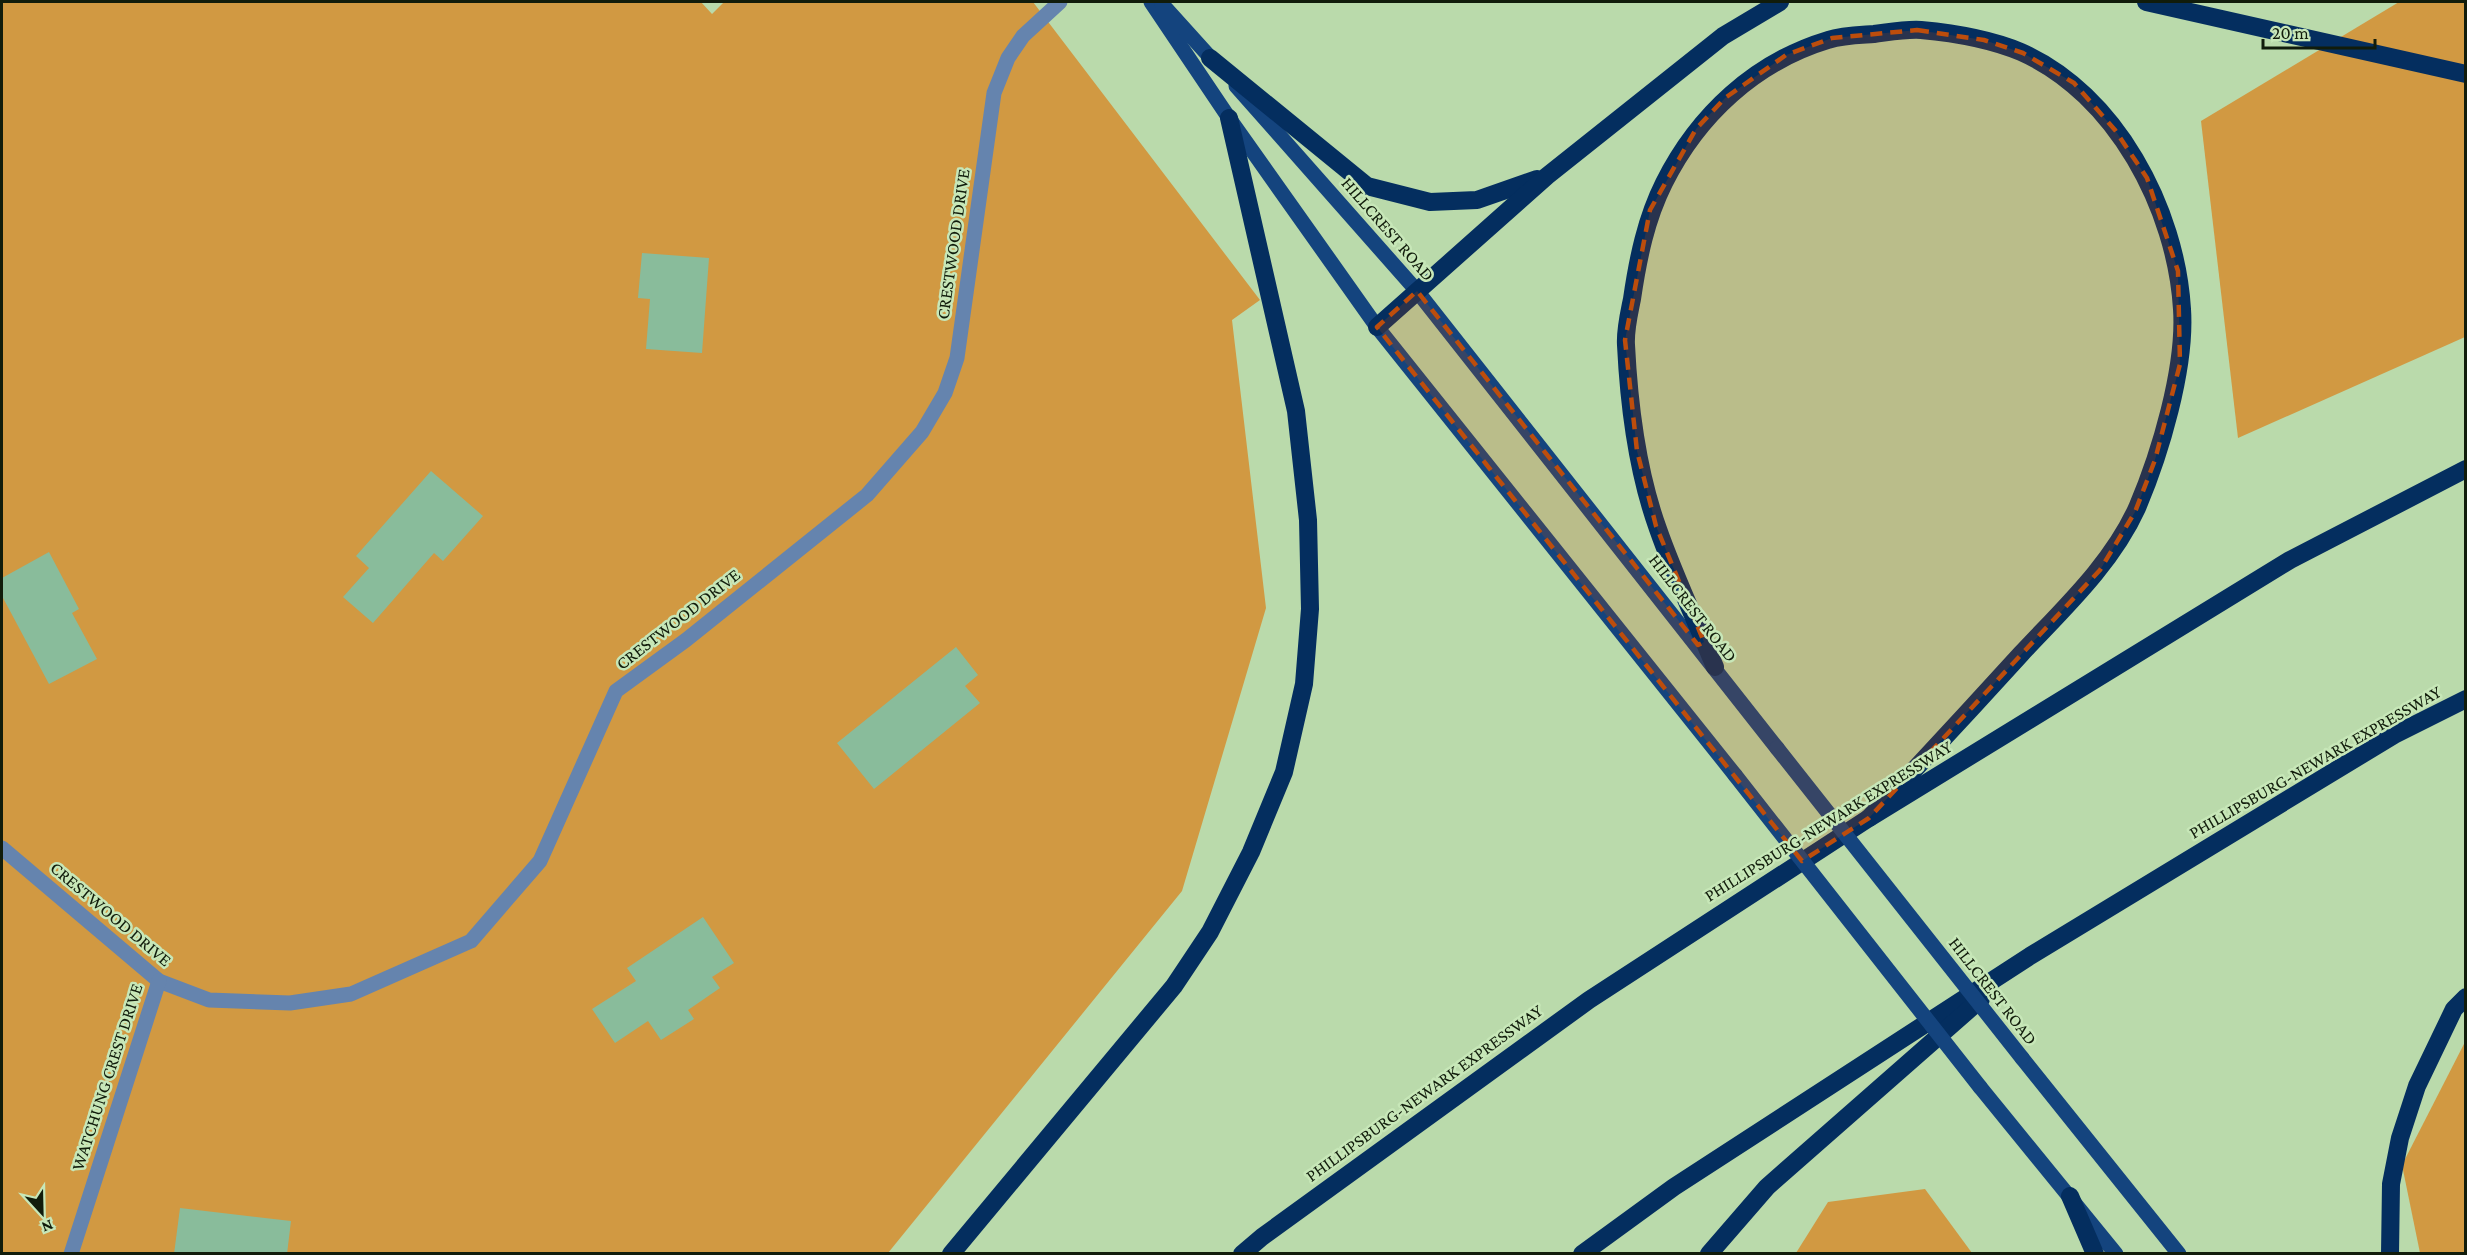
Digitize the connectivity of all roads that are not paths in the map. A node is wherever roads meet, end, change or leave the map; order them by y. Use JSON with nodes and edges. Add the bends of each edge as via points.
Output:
{"nodes":[{"id":1,"x":1060,"y":2,"type":"edge"},
{"id":2,"x":1151,"y":2,"type":"edge"},
{"id":3,"x":1160,"y":2,"type":"edge"},
{"id":4,"x":1780,"y":2,"type":"edge"},
{"id":5,"x":2146,"y":2,"type":"edge"},
{"id":6,"x":1210,"y":58,"type":"junction"},
{"id":7,"x":2466,"y":74,"type":"edge"},
{"id":8,"x":1229,"y":118,"type":"junction"},
{"id":9,"x":1547,"y":176,"type":"junction"},
{"id":10,"x":1417,"y":291,"type":"junction"},
{"id":11,"x":1377,"y":327,"type":"junction"},
{"id":12,"x":2466,"y":469,"type":"edge"},
{"id":13,"x":1715,"y":667,"type":"junction"},
{"id":14,"x":2466,"y":699,"type":"edge"},
{"id":15,"x":1869,"y":818,"type":"junction"},
{"id":16,"x":2,"y":848,"type":"edge"},
{"id":17,"x":2030,"y":956,"type":"junction"},
{"id":18,"x":159,"y":981,"type":"junction"},
{"id":19,"x":2466,"y":997,"type":"edge"},
{"id":20,"x":2070,"y":1196,"type":"junction"},
{"id":21,"x":71,"y":1254,"type":"edge"},
{"id":22,"x":951,"y":1254,"type":"edge"},
{"id":23,"x":1242,"y":1254,"type":"edge"},
{"id":24,"x":1582,"y":1254,"type":"edge"},
{"id":25,"x":1709,"y":1254,"type":"edge"},
{"id":26,"x":2096,"y":1254,"type":"edge"},
{"id":27,"x":2116,"y":1254,"type":"edge"},
{"id":28,"x":2178,"y":1254,"type":"edge"},
{"id":29,"x":2390,"y":1254,"type":"edge"}],
"edges":[{"from":1,"to":18,"type":"street","name":"CRESTWOOD DRIVE","via":[[1023,36],[1008,58],[994,93],[957,358],[945,393],[922,432],[867,495],[616,691],[540,861],[471,940],[351,994],[290,1003],[209,1000]]},
{"from":2,"to":8,"type":"main road"},
{"from":3,"to":6,"type":"main road","name":"HILLCREST ROAD"},
{"from":4,"to":9,"type":"highway","via":[[1723,36]]},
{"from":5,"to":7,"type":"highway"},
{"from":6,"to":9,"type":"highway","via":[[1367,186],[1430,202],[1477,200]]},
{"from":6,"to":10,"type":"main road","name":"HILLCREST ROAD"},
{"from":8,"to":11,"type":"main road"},
{"from":8,"to":22,"type":"highway","via":[[1296,411],[1308,520],[1310,609],[1304,684],[1284,772],[1241,872],[1210,932],[1174,986]]},
{"from":9,"to":10,"type":"highway"},
{"from":10,"to":11,"type":"highway"},
{"from":10,"to":13,"type":"main road","name":"HILLCREST ROAD"},
{"from":11,"to":20,"type":"main road","bridge":true},
{"from":12,"to":15,"type":"highway","name":"PHILLIPSBURG-NEWARK EXPRESSWAY","via":[[2290,560]]},
{"from":13,"to":15,"type":"highway","via":[[1656,526],[1637,451],[1626,340],[1650,210],[1670,170],[1696,129],[1725,98],[1786,55],[1832,38],[1917,30],[1984,40],[2023,53],[2074,83],[2115,130],[2147,178],[2178,271],[2182,313],[2180,364],[2155,460],[2135,512],[2100,570]]},
{"from":13,"to":28,"type":"main road","name":"HILLCREST ROAD","bridge":true},
{"from":14,"to":17,"type":"highway","name":"PHILLIPSBURG-NEWARK EXPRESSWAY","via":[[2394,735]]},
{"from":15,"to":23,"type":"highway","name":"PHILLIPSBURG-NEWARK EXPRESSWAY","via":[[1589,1000]]},
{"from":16,"to":18,"type":"street","name":"CRESTWOOD DRIVE"},
{"from":17,"to":24,"type":"highway","name":"PHILLIPSBURG-NEWARK EXPRESSWAY","via":[[1674,1187]]},
{"from":17,"to":25,"type":"highway","via":[[1767,1187]]},
{"from":18,"to":21,"type":"street","name":"WATCHUNG CREST DRIVE"},
{"from":19,"to":29,"type":"highway","via":[[2454,1009],[2417,1086],[2400,1138],[2391,1184]]},
{"from":20,"to":26,"type":"highway"},
{"from":20,"to":27,"type":"main road"}]}
